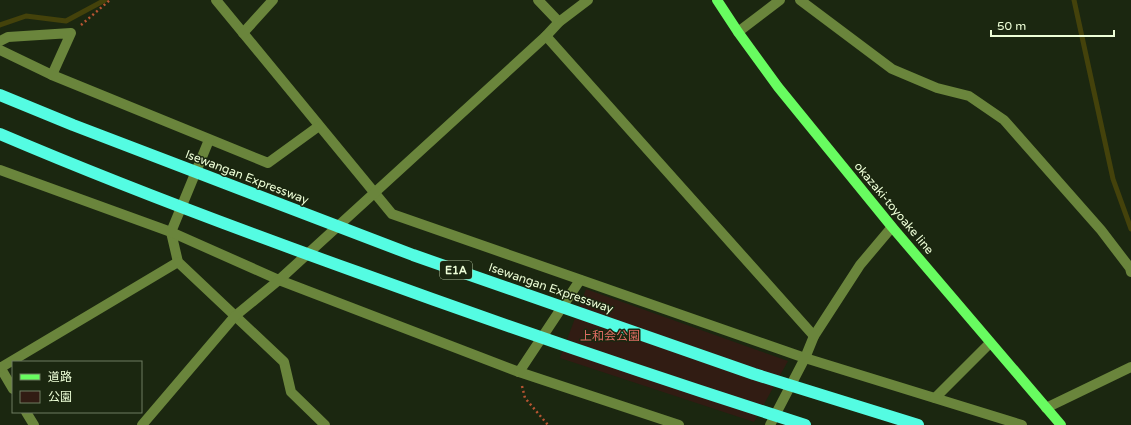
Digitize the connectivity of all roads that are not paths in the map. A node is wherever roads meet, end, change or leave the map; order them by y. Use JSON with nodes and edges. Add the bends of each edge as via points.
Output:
{"nodes":[{"id":1,"x":216,"y":0,"type":"edge"},
{"id":2,"x":273,"y":0,"type":"edge"},
{"id":3,"x":538,"y":0,"type":"edge"},
{"id":4,"x":588,"y":0,"type":"edge"},
{"id":5,"x":717,"y":0,"type":"edge"},
{"id":6,"x":780,"y":0,"type":"edge"},
{"id":7,"x":800,"y":0,"type":"edge"},
{"id":8,"x":559,"y":22,"type":"junction"},
{"id":9,"x":738,"y":32,"type":"junction"},
{"id":10,"x":243,"y":33,"type":"junction"},
{"id":11,"x":546,"y":36,"type":"junction"},
{"id":12,"x":0,"y":41,"type":"edge"},
{"id":13,"x":0,"y":50,"type":"edge"},
{"id":14,"x":52,"y":75,"type":"junction"},
{"id":15,"x":0,"y":95,"type":"edge"},
{"id":16,"x":319,"y":126,"type":"junction"},
{"id":17,"x":0,"y":134,"type":"edge"},
{"id":18,"x":209,"y":140,"type":"junction"},
{"id":19,"x":0,"y":170,"type":"edge"},
{"id":20,"x":374,"y":193,"type":"junction"},
{"id":21,"x":892,"y":227,"type":"junction"},
{"id":22,"x":171,"y":232,"type":"junction"},
{"id":23,"x":178,"y":262,"type":"junction"},
{"id":24,"x":1131,"y":272,"type":"edge"},
{"id":25,"x":279,"y":280,"type":"junction"},
{"id":26,"x":580,"y":280,"type":"junction"},
{"id":27,"x":235,"y":316,"type":"junction"},
{"id":28,"x":814,"y":336,"type":"junction"},
{"id":29,"x":990,"y":343,"type":"junction"},
{"id":30,"x":804,"y":358,"type":"junction"},
{"id":31,"x":0,"y":367,"type":"edge"},
{"id":32,"x":1131,"y":368,"type":"edge"},
{"id":33,"x":519,"y":372,"type":"junction"},
{"id":34,"x":12,"y":388,"type":"edge"},
{"id":35,"x":935,"y":398,"type":"junction"},
{"id":36,"x":1046,"y":408,"type":"junction"},
{"id":37,"x":27,"y":413,"type":"edge"},
{"id":38,"x":144,"y":424,"type":"edge"},
{"id":39,"x":34,"y":425,"type":"edge"},
{"id":40,"x":325,"y":425,"type":"edge"},
{"id":41,"x":679,"y":425,"type":"edge"},
{"id":42,"x":770,"y":425,"type":"edge"},
{"id":43,"x":805,"y":425,"type":"edge"},
{"id":44,"x":918,"y":425,"type":"edge"},
{"id":45,"x":1022,"y":425,"type":"edge"},
{"id":46,"x":1061,"y":425,"type":"edge"}],
"edges":[{"from":1,"to":10,"type":"street"},
{"from":2,"to":10,"type":"street"},
{"from":3,"to":8,"type":"street"},
{"from":4,"to":8,"type":"street"},
{"from":5,"to":9,"type":"main road","name":"okazaki-toyoake line"},
{"from":6,"to":9,"type":"street"},
{"from":7,"to":24,"type":"street","via":[[892,69],[937,88],[969,96],[1004,120],[1101,230]]},
{"from":8,"to":11,"type":"street"},
{"from":9,"to":21,"type":"main road","name":"okazaki-toyoake line","via":[[778,87]]},
{"from":10,"to":16,"type":"street"},
{"from":11,"to":20,"type":"street"},
{"from":11,"to":28,"type":"street"},
{"from":12,"to":14,"type":"street","via":[[8,37],[71,34]]},
{"from":13,"to":14,"type":"street"},
{"from":14,"to":18,"type":"street"},
{"from":15,"to":44,"type":"highway","name":"Isewangan Expressway","number":"E1A","bridge":true,"via":[[421,258],[754,374]]},
{"from":16,"to":18,"type":"street","via":[[268,163]]},
{"from":16,"to":20,"type":"street"},
{"from":17,"to":43,"type":"highway","bridge":true,"via":[[245,231],[403,289]]},
{"from":18,"to":22,"type":"street"},
{"from":19,"to":22,"type":"street"},
{"from":20,"to":25,"type":"street"},
{"from":20,"to":26,"type":"street","via":[[392,214]]},
{"from":21,"to":28,"type":"street","via":[[860,266]]},
{"from":21,"to":29,"type":"main road","name":"okazaki-toyoake line"},
{"from":22,"to":23,"type":"street"},
{"from":22,"to":25,"type":"street"},
{"from":23,"to":27,"type":"street"},
{"from":23,"to":31,"type":"street"},
{"from":25,"to":27,"type":"street"},
{"from":25,"to":33,"type":"street"},
{"from":26,"to":30,"type":"street"},
{"from":26,"to":33,"type":"street"},
{"from":27,"to":38,"type":"street"},
{"from":27,"to":40,"type":"street","via":[[284,362],[291,392]]},
{"from":28,"to":30,"type":"street"},
{"from":29,"to":35,"type":"street"},
{"from":29,"to":36,"type":"main road","name":"okazaki-toyoake line"},
{"from":30,"to":35,"type":"street"},
{"from":30,"to":42,"type":"street"},
{"from":31,"to":34,"type":"street"},
{"from":32,"to":36,"type":"street"},
{"from":33,"to":41,"type":"street"},
{"from":35,"to":45,"type":"street"},
{"from":36,"to":46,"type":"main road","name":"okazaki-toyoake line"},
{"from":37,"to":39,"type":"street"}]}
